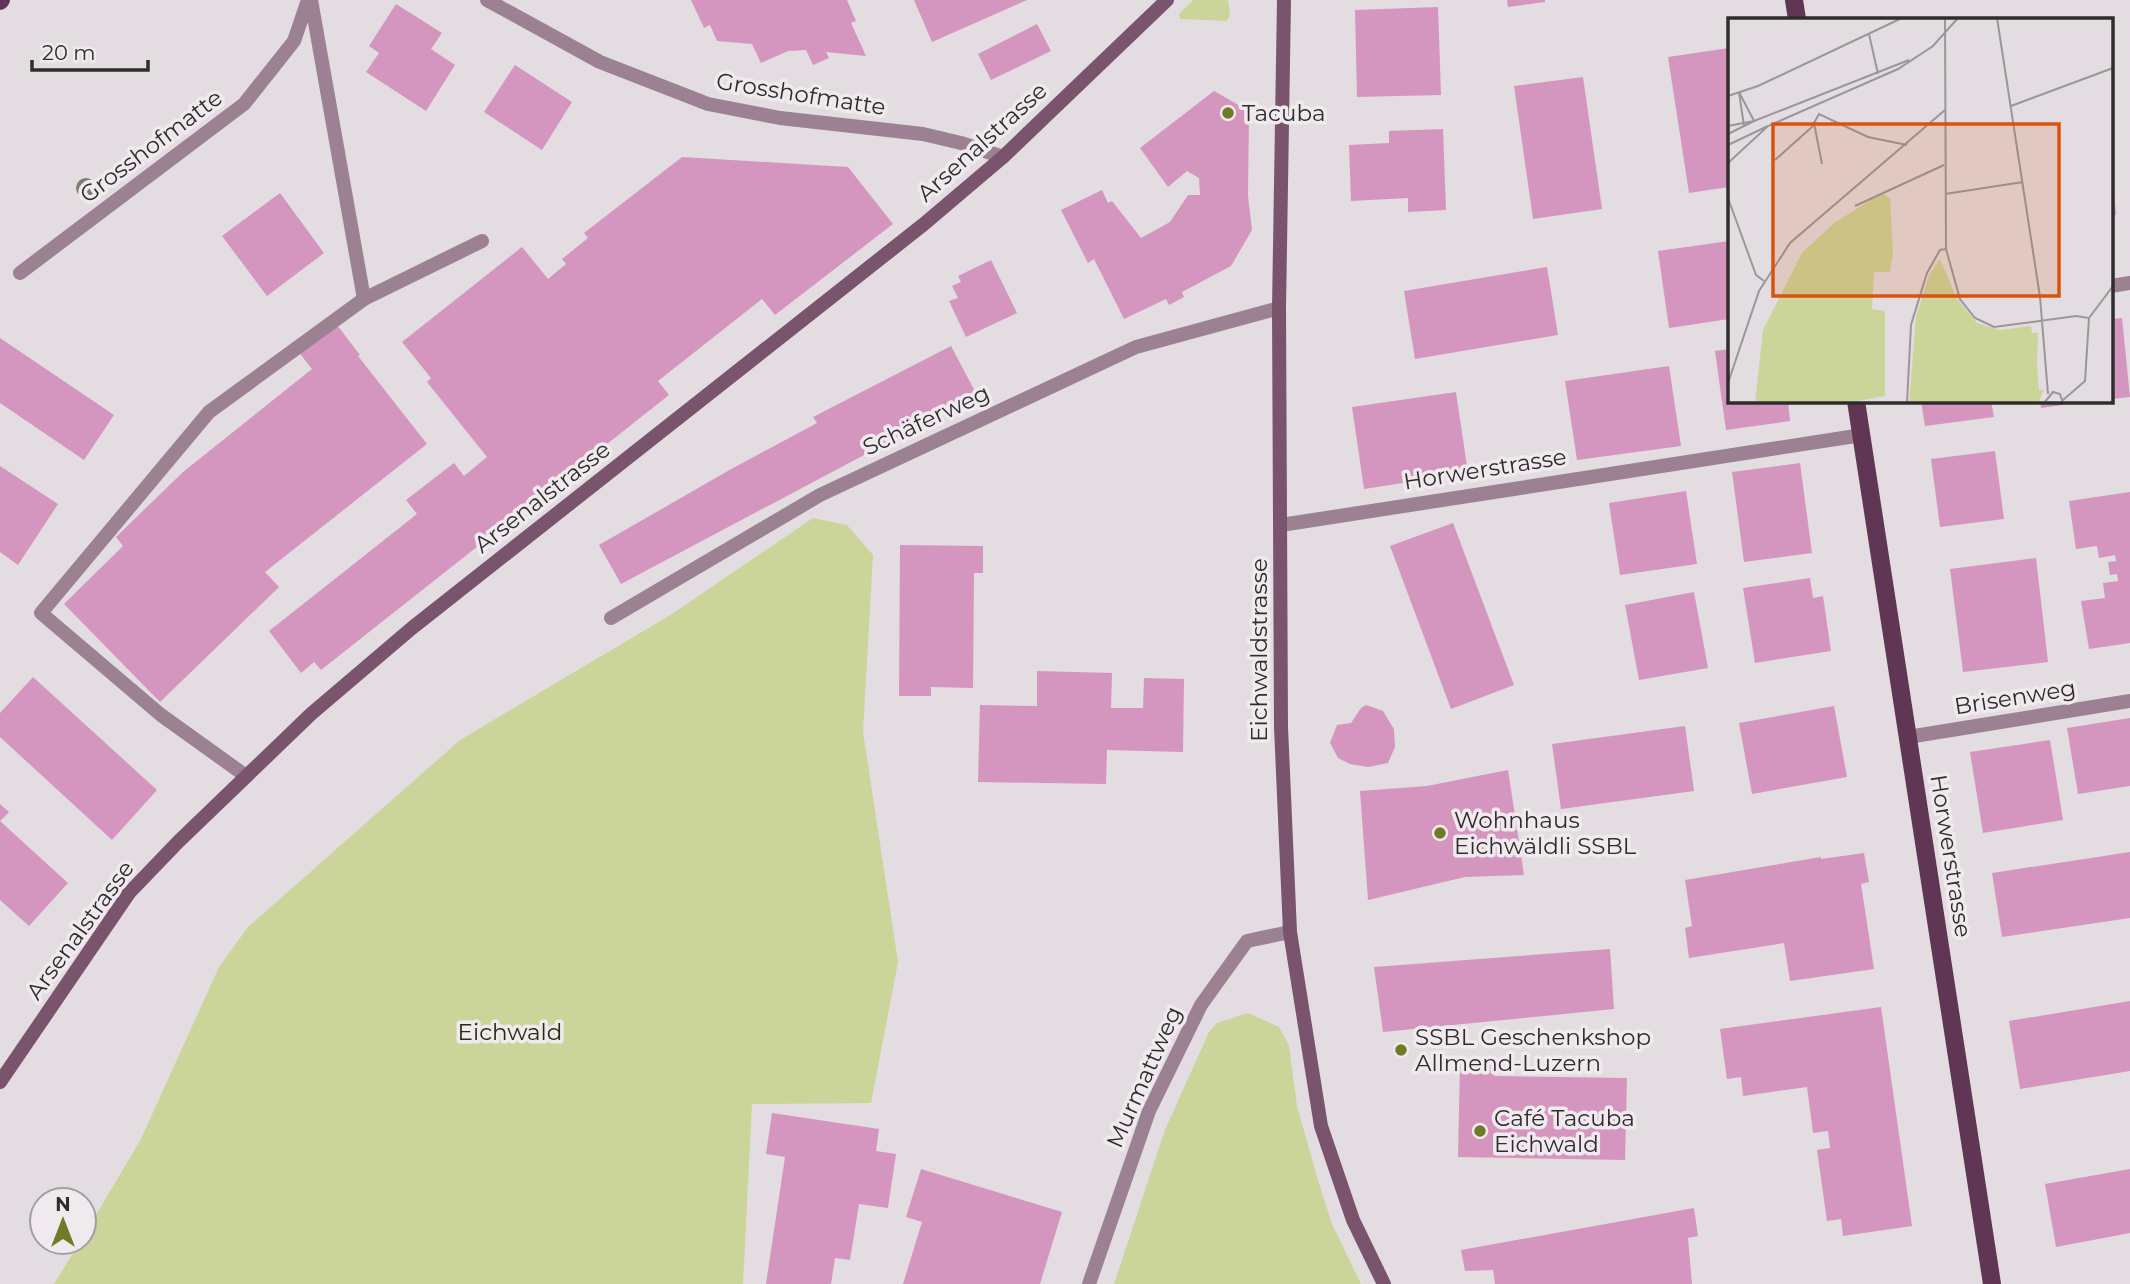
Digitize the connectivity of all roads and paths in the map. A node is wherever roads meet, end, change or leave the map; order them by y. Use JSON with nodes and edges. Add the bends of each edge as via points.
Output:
{"nodes":[{"id":1,"x":310,"y":0,"type":"edge"},
{"id":2,"x":487,"y":0,"type":"edge"},
{"id":3,"x":1167,"y":0,"type":"edge"},
{"id":4,"x":1284,"y":0,"type":"edge"},
{"id":5,"x":1794,"y":0,"type":"edge"},
{"id":6,"x":1797,"y":18,"type":"edge"},
{"id":7,"x":1003,"y":157,"type":"junction"},
{"id":8,"x":482,"y":242,"type":"dead end"},
{"id":9,"x":20,"y":273,"type":"dead end"},
{"id":10,"x":2130,"y":283,"type":"edge"},
{"id":11,"x":2112,"y":286,"type":"edge"},
{"id":12,"x":364,"y":299,"type":"junction"},
{"id":13,"x":1279,"y":308,"type":"junction"},
{"id":14,"x":1856,"y":402,"type":"edge"},
{"id":15,"x":1862,"y":435,"type":"junction"},
{"id":16,"x":1281,"y":525,"type":"junction"},
{"id":17,"x":611,"y":618,"type":"dead end"},
{"id":18,"x":2130,"y":701,"type":"edge"},
{"id":19,"x":1908,"y":737,"type":"junction"},
{"id":20,"x":246,"y":776,"type":"junction"},
{"id":21,"x":1290,"y":932,"type":"junction"},
{"id":22,"x":0,"y":1082,"type":"edge"},
{"id":23,"x":1089,"y":1284,"type":"edge"},
{"id":24,"x":1384,"y":1284,"type":"edge"},
{"id":25,"x":1992,"y":1284,"type":"edge"}],
"edges":[{"from":1,"to":9,"type":"street","name":"Grosshofmatte","via":[[294,41],[244,104]]},
{"from":1,"to":12,"type":"street","name":"Grosshofmatte"},
{"from":2,"to":7,"type":"street","name":"Grosshofmatte","via":[[600,62],[708,104],[780,118],[923,134]]},
{"from":3,"to":7,"type":"street","name":"Arsenalstrasse"},
{"from":4,"to":13,"type":"street","name":"Eichwaldstrasse"},
{"from":5,"to":6,"type":"main road"},
{"from":7,"to":20,"type":"street","name":"Arsenalstrasse","via":[[412,628]]},
{"from":8,"to":12,"type":"street"},
{"from":10,"to":11,"type":"street"},
{"from":12,"to":20,"type":"street","via":[[209,412],[41,613],[160,715]]},
{"from":13,"to":16,"type":"street","name":"Eichwaldstrasse"},
{"from":13,"to":17,"type":"street","name":"Schäferweg","via":[[1136,347],[820,495]]},
{"from":14,"to":15,"type":"main road","name":"Horwerstrasse"},
{"from":15,"to":16,"type":"street","name":"Horwerstrasse"},
{"from":15,"to":19,"type":"main road","name":"Horwerstrasse"},
{"from":16,"to":21,"type":"street","name":"Eichwaldstrasse","via":[[1281,727]]},
{"from":18,"to":19,"type":"street","name":"Brisenweg"},
{"from":19,"to":25,"type":"main road","name":"Horwerstrasse"},
{"from":20,"to":22,"type":"street","name":"Arsenalstrasse","via":[[129,893]]},
{"from":21,"to":23,"type":"street","name":"Murmattweg","via":[[1247,941],[1201,1005],[1149,1111]]},
{"from":21,"to":24,"type":"street","name":"Eichwaldstrasse","via":[[1321,1125],[1353,1220]]}]}
